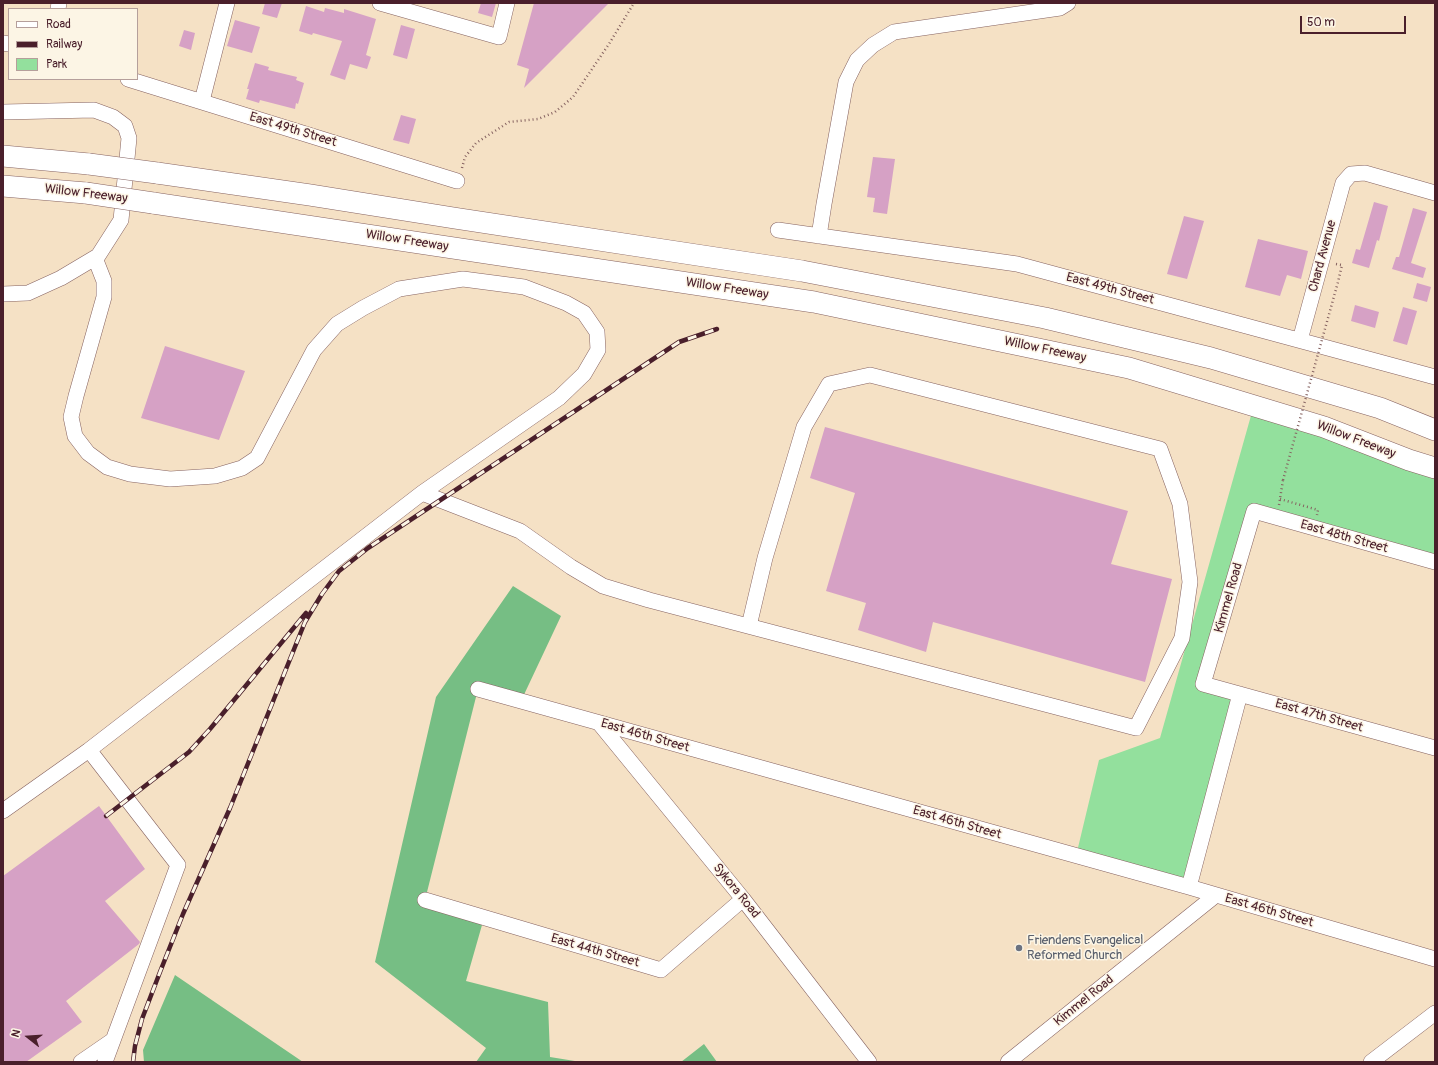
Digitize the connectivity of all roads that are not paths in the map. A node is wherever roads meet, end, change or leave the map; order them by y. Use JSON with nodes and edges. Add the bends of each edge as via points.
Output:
{"nodes":[{"id":1,"x":227,"y":3,"type":"edge"},
{"id":2,"x":380,"y":3,"type":"edge"},
{"id":3,"x":507,"y":3,"type":"edge"},
{"id":4,"x":1068,"y":3,"type":"edge"},
{"id":5,"x":131,"y":80,"type":"edge"},
{"id":6,"x":202,"y":101,"type":"junction"},
{"id":7,"x":3,"y":112,"type":"edge"},
{"id":8,"x":3,"y":156,"type":"edge"},
{"id":9,"x":460,"y":174,"type":"road end"},
{"id":10,"x":3,"y":186,"type":"edge"},
{"id":11,"x":1435,"y":193,"type":"edge"},
{"id":12,"x":778,"y":230,"type":"dead end"},
{"id":13,"x":820,"y":236,"type":"junction"},
{"id":14,"x":95,"y":258,"type":"junction"},
{"id":15,"x":3,"y":294,"type":"edge"},
{"id":16,"x":1300,"y":340,"type":"junction"},
{"id":17,"x":1435,"y":378,"type":"edge"},
{"id":18,"x":1435,"y":430,"type":"edge"},
{"id":19,"x":1409,"y":460,"type":"junction"},
{"id":20,"x":1435,"y":468,"type":"edge"},
{"id":21,"x":1435,"y":473,"type":"edge"},
{"id":22,"x":422,"y":493,"type":"junction"},
{"id":23,"x":1254,"y":511,"type":"joint"},
{"id":24,"x":1435,"y":562,"type":"edge"},
{"id":25,"x":749,"y":626,"type":"junction"},
{"id":26,"x":1203,"y":684,"type":"joint"},
{"id":27,"x":478,"y":689,"type":"dead end"},
{"id":28,"x":1240,"y":694,"type":"junction"},
{"id":29,"x":599,"y":723,"type":"junction"},
{"id":30,"x":1435,"y":748,"type":"edge"},
{"id":31,"x":89,"y":750,"type":"junction"},
{"id":32,"x":3,"y":811,"type":"edge"},
{"id":33,"x":1189,"y":887,"type":"junction"},
{"id":34,"x":1216,"y":895,"type":"junction"},
{"id":35,"x":743,"y":899,"type":"junction"},
{"id":36,"x":425,"y":900,"type":"dead end"},
{"id":37,"x":1435,"y":959,"type":"edge"},
{"id":38,"x":1435,"y":1013,"type":"edge"},
{"id":39,"x":113,"y":1040,"type":"junction"},
{"id":40,"x":81,"y":1062,"type":"edge"},
{"id":41,"x":105,"y":1062,"type":"edge"},
{"id":42,"x":869,"y":1062,"type":"edge"},
{"id":43,"x":1008,"y":1062,"type":"edge"},
{"id":44,"x":1371,"y":1062,"type":"edge"}],
"edges":[{"from":1,"to":6,"type":"street"},
{"from":2,"to":3,"type":"street","via":[[499,37]]},
{"from":4,"to":13,"type":"street","via":[[1060,8],[894,32],[873,45],[857,60],[846,82]]},
{"from":5,"to":6,"type":"street","name":"East 49th Street"},
{"from":6,"to":9,"type":"street","name":"East 49th Street"},
{"from":7,"to":14,"type":"street","via":[[94,110],[113,117],[125,126],[129,138],[121,220]]},
{"from":8,"to":18,"type":"highway","bridge":true,"via":[[89,164],[310,194],[802,271],[1045,318],[1211,358],[1380,408]]},
{"from":10,"to":19,"type":"highway","name":"Willow Freeway","bridge":true,"via":[[86,193],[814,302],[1129,368],[1324,427]]},
{"from":11,"to":16,"type":"street","name":"Chard Avenue","via":[[1365,173],[1351,174],[1344,183]]},
{"from":12,"to":13,"type":"street","name":"East 49th Street"},
{"from":13,"to":16,"type":"street","name":"East 49th Street","via":[[1017,264]]},
{"from":14,"to":15,"type":"street","via":[[28,293]]},
{"from":14,"to":22,"type":"street","via":[[104,281],[104,297],[71,417],[75,436],[88,454],[107,467],[130,474],[170,479],[215,476],[242,468],[257,458],[314,350],[336,324],[399,289],[463,279],[524,287],[566,303],[584,313],[597,332],[598,350],[584,374],[559,398]]},
{"from":16,"to":17,"type":"street","name":"East 49th Street"},
{"from":19,"to":20,"type":"highway","name":"Willow Freeway"},
{"from":19,"to":21,"type":"highway"},
{"from":22,"to":25,"type":"street","via":[[520,531],[603,586]]},
{"from":22,"to":31,"type":"street"},
{"from":23,"to":24,"type":"street","name":"East 48th Street"},
{"from":23,"to":26,"type":"street","name":"Kimmel Road"},
{"from":25,"to":25,"type":"street","via":[[1136,728],[1182,638],[1190,582],[1180,504],[1160,449],[870,375],[829,384],[804,427],[765,558]]},
{"from":26,"to":28,"type":"street","name":"East 47th Street"},
{"from":27,"to":29,"type":"street","name":"East 46th Street"},
{"from":28,"to":30,"type":"street","name":"East 47th Street"},
{"from":28,"to":33,"type":"street"},
{"from":29,"to":33,"type":"street","name":"East 46th Street"},
{"from":29,"to":35,"type":"street","name":"Sykora Road"},
{"from":31,"to":32,"type":"street"},
{"from":31,"to":39,"type":"street","via":[[178,865]]},
{"from":33,"to":34,"type":"street","name":"East 46th Street"},
{"from":34,"to":37,"type":"street","name":"East 46th Street"},
{"from":34,"to":43,"type":"street","name":"Kimmel Road"},
{"from":35,"to":36,"type":"street","name":"East 44th Street","via":[[661,970]]},
{"from":35,"to":42,"type":"street","name":"Sykora Road"},
{"from":38,"to":44,"type":"street"},
{"from":39,"to":40,"type":"street"},
{"from":39,"to":41,"type":"street"}]}
